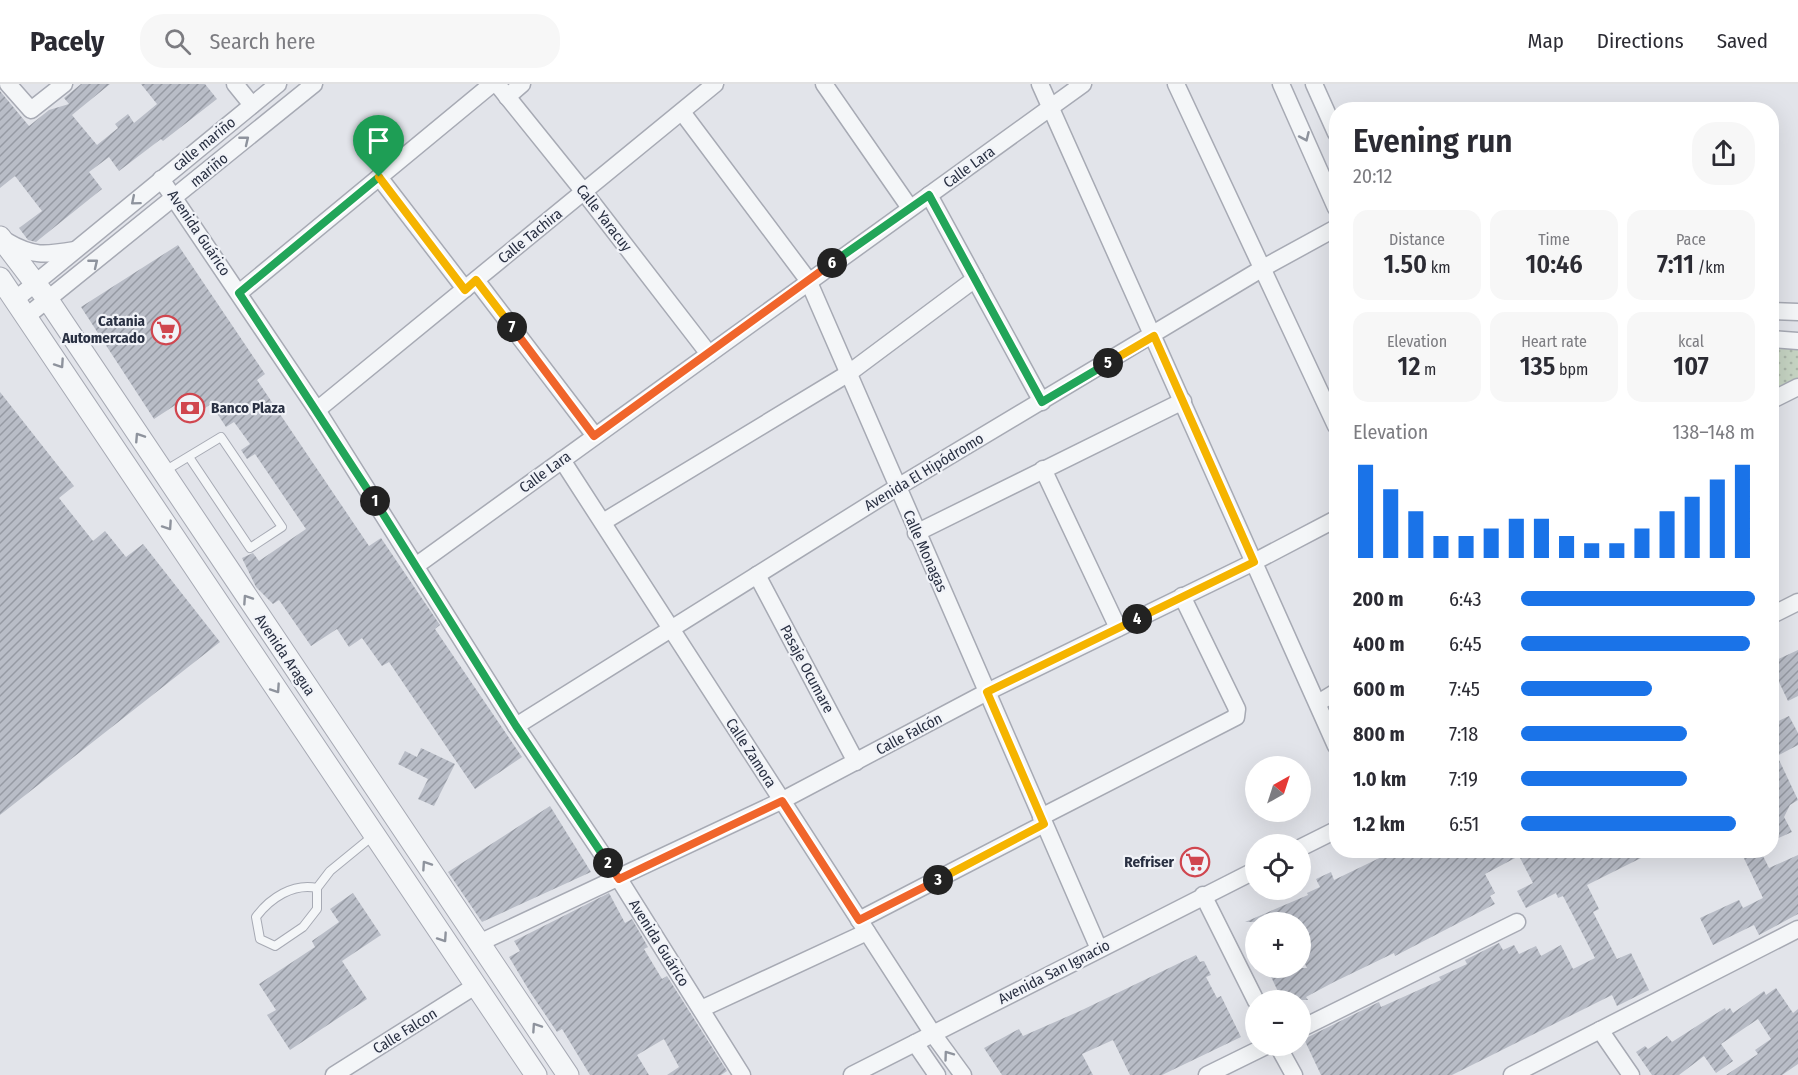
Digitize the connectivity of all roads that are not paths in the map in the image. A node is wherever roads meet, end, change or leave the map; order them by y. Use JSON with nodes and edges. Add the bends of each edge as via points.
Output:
{"nodes":[{"id":1,"x":8,"y":84,"type":"edge"},
{"id":2,"x":64,"y":84,"type":"edge"},
{"id":3,"x":235,"y":84,"type":"edge"},
{"id":4,"x":278,"y":84,"type":"edge"},
{"id":5,"x":314,"y":84,"type":"edge"},
{"id":6,"x":522,"y":84,"type":"edge"},
{"id":7,"x":715,"y":84,"type":"edge"},
{"id":8,"x":824,"y":84,"type":"edge"},
{"id":9,"x":1040,"y":84,"type":"edge"},
{"id":10,"x":1083,"y":84,"type":"edge"},
{"id":11,"x":1176,"y":84,"type":"edge"},
{"id":12,"x":1281,"y":84,"type":"edge"},
{"id":13,"x":1314,"y":84,"type":"edge"},
{"id":14,"x":499,"y":88,"type":"edge"},
{"id":15,"x":252,"y":105,"type":"junction"},
{"id":16,"x":1050,"y":108,"type":"junction"},
{"id":17,"x":682,"y":112,"type":"junction"},
{"id":18,"x":1329,"y":117,"type":"edge"},
{"id":19,"x":379,"y":177,"type":"junction"},
{"id":20,"x":161,"y":179,"type":"junction"},
{"id":21,"x":584,"y":192,"type":"junction"},
{"id":22,"x":1329,"y":192,"type":"edge"},
{"id":23,"x":929,"y":195,"type":"junction"},
{"id":24,"x":176,"y":197,"type":"junction"},
{"id":25,"x":910,"y":208,"type":"junction"},
{"id":26,"x":1329,"y":232,"type":"edge"},
{"id":27,"x":0,"y":237,"type":"edge"},
{"id":28,"x":76,"y":250,"type":"junction"},
{"id":29,"x":1263,"y":268,"type":"junction"},
{"id":30,"x":0,"y":278,"type":"edge"},
{"id":31,"x":975,"y":279,"type":"junction"},
{"id":32,"x":808,"y":280,"type":"junction"},
{"id":33,"x":36,"y":282,"type":"junction"},
{"id":34,"x":470,"y":285,"type":"junction"},
{"id":35,"x":239,"y":293,"type":"junction"},
{"id":36,"x":48,"y":300,"type":"junction"},
{"id":37,"x":22,"y":307,"type":"junction"},
{"id":38,"x":1779,"y":311,"type":"edge"},
{"id":39,"x":1798,"y":312,"type":"edge"},
{"id":40,"x":1154,"y":336,"type":"junction"},
{"id":41,"x":1779,"y":340,"type":"edge"},
{"id":42,"x":1798,"y":341,"type":"edge"},
{"id":43,"x":709,"y":354,"type":"junction"},
{"id":44,"x":849,"y":373,"type":"junction"},
{"id":45,"x":1798,"y":387,"type":"edge"},
{"id":46,"x":1779,"y":396,"type":"edge"},
{"id":47,"x":1183,"y":401,"type":"junction"},
{"id":48,"x":1042,"y":402,"type":"junction"},
{"id":49,"x":317,"y":410,"type":"junction"},
{"id":50,"x":1329,"y":411,"type":"edge"},
{"id":51,"x":594,"y":436,"type":"junction"},
{"id":52,"x":189,"y":456,"type":"junction"},
{"id":53,"x":561,"y":460,"type":"junction"},
{"id":54,"x":1043,"y":469,"type":"junction"},
{"id":55,"x":163,"y":472,"type":"junction"},
{"id":56,"x":896,"y":488,"type":"junction"},
{"id":57,"x":603,"y":522,"type":"junction"},
{"id":58,"x":1329,"y":523,"type":"edge"},
{"id":59,"x":916,"y":533,"type":"junction"},
{"id":60,"x":1254,"y":562,"type":"junction"},
{"id":61,"x":417,"y":566,"type":"junction"},
{"id":62,"x":758,"y":575,"type":"junction"},
{"id":63,"x":1182,"y":596,"type":"junction"},
{"id":64,"x":1798,"y":602,"type":"edge"},
{"id":65,"x":1779,"y":612,"type":"edge"},
{"id":66,"x":1118,"y":628,"type":"junction"},
{"id":67,"x":671,"y":630,"type":"junction"},
{"id":68,"x":987,"y":692,"type":"junction"},
{"id":69,"x":1329,"y":696,"type":"edge"},
{"id":70,"x":1318,"y":703,"type":"junction"},
{"id":71,"x":516,"y":726,"type":"junction"},
{"id":72,"x":1329,"y":729,"type":"edge"},
{"id":73,"x":856,"y":762,"type":"junction"},
{"id":74,"x":782,"y":801,"type":"junction"},
{"id":75,"x":1043,"y":820,"type":"junction"},
{"id":76,"x":1329,"y":834,"type":"edge"},
{"id":77,"x":374,"y":835,"type":"junction"},
{"id":78,"x":1311,"y":842,"type":"edge"},
{"id":79,"x":1245,"y":875,"type":"edge"},
{"id":80,"x":619,"y":879,"type":"junction"},
{"id":81,"x":317,"y":888,"type":"junction"},
{"id":82,"x":1203,"y":895,"type":"junction"},
{"id":83,"x":1516,"y":921,"type":"dead end"},
{"id":84,"x":863,"y":926,"type":"junction"},
{"id":85,"x":1798,"y":929,"type":"edge"},
{"id":86,"x":479,"y":944,"type":"junction"},
{"id":87,"x":1099,"y":949,"type":"junction"},
{"id":88,"x":475,"y":986,"type":"junction"},
{"id":89,"x":1250,"y":990,"type":"edge"},
{"id":90,"x":701,"y":1009,"type":"junction"},
{"id":91,"x":1311,"y":1024,"type":"edge"},
{"id":92,"x":1600,"y":1030,"type":"junction"},
{"id":93,"x":933,"y":1034,"type":"junction"},
{"id":94,"x":915,"y":1043,"type":"junction"},
{"id":95,"x":1246,"y":1056,"type":"edge"},
{"id":96,"x":1284,"y":1056,"type":"edge"},
{"id":97,"x":334,"y":1075,"type":"edge"},
{"id":98,"x":536,"y":1075,"type":"edge"},
{"id":99,"x":568,"y":1075,"type":"edge"},
{"id":100,"x":742,"y":1075,"type":"edge"},
{"id":101,"x":852,"y":1075,"type":"edge"},
{"id":102,"x":937,"y":1075,"type":"edge"},
{"id":103,"x":963,"y":1075,"type":"edge"},
{"id":104,"x":1207,"y":1075,"type":"edge"},
{"id":105,"x":1294,"y":1075,"type":"edge"},
{"id":106,"x":1512,"y":1075,"type":"edge"},
{"id":107,"x":1631,"y":1075,"type":"edge"}],
"edges":[{"from":1,"to":2,"type":"street","via":[[28,109]]},
{"from":3,"to":15,"type":"street"},
{"from":4,"to":15,"type":"street","name":"calle mariño"},
{"from":24,"to":5,"type":"street","name":"mariño","one_way":true},
{"from":6,"to":14,"type":"street"},
{"from":7,"to":17,"type":"street","name":"Calle Tachira"},
{"from":8,"to":25,"type":"street"},
{"from":9,"to":16,"type":"street"},
{"from":10,"to":16,"type":"street","name":"Calle Lara"},
{"from":11,"to":29,"type":"street"},
{"from":12,"to":22,"type":"street","one_way":true},
{"from":13,"to":18,"type":"street"},
{"from":14,"to":19,"type":"street"},
{"from":14,"to":21,"type":"street","name":"Calle Yaracuy"},
{"from":15,"to":20,"type":"street","name":"calle mariño"},
{"from":16,"to":23,"type":"street","name":"Calle Lara"},
{"from":16,"to":40,"type":"street"},
{"from":17,"to":21,"type":"street","name":"Calle Tachira"},
{"from":17,"to":32,"type":"street","name":"Calle Monagas"},
{"from":19,"to":34,"type":"street"},
{"from":19,"to":35,"type":"street"},
{"from":20,"to":24,"type":"street","name":"Avenida Guárico"},
{"from":20,"to":28,"type":"street","name":"calle mariño","one_way":true},
{"from":21,"to":34,"type":"street","name":"Calle Tachira"},
{"from":21,"to":43,"type":"street","name":"Calle Yaracuy"},
{"from":23,"to":25,"type":"street","name":"Calle Lara"},
{"from":23,"to":31,"type":"street"},
{"from":24,"to":35,"type":"street","name":"Avenida Guárico"},
{"from":36,"to":24,"type":"street","name":"mariño","one_way":true},
{"from":25,"to":32,"type":"street","name":"Calle Lara"},
{"from":26,"to":29,"type":"street","name":"Avenida El Hipódromo"},
{"from":27,"to":28,"type":"street","via":[[23,251],[39,255]]},
{"from":27,"to":33,"type":"street","name":"Avenida Aragua"},
{"from":28,"to":33,"type":"street","name":"calle mariño"},
{"from":29,"to":40,"type":"street","name":"Avenida El Hipódromo"},
{"from":29,"to":50,"type":"street"},
{"from":30,"to":37,"type":"street","name":"Avenida Aragua"},
{"from":31,"to":44,"type":"street"},
{"from":31,"to":48,"type":"street"},
{"from":32,"to":43,"type":"street","name":"Calle Lara"},
{"from":32,"to":44,"type":"street","name":"Calle Monagas"},
{"from":33,"to":36,"type":"street","name":"Avenida Aragua"},
{"from":33,"to":37,"type":"street","name":"calle mariño"},
{"from":34,"to":49,"type":"street","name":"Calle Tachira"},
{"from":34,"to":51,"type":"street"},
{"from":35,"to":49,"type":"street","name":"Avenida Guárico"},
{"from":36,"to":37,"type":"street","name":"mariño"},
{"from":55,"to":36,"type":"street","name":"Avenida Aragua","one_way":true},
{"from":37,"to":77,"type":"street","name":"Avenida Aragua","one_way":true},
{"from":38,"to":39,"type":"street"},
{"from":40,"to":47,"type":"street"},
{"from":40,"to":48,"type":"street","name":"Avenida El Hipódromo"},
{"from":41,"to":42,"type":"street"},
{"from":43,"to":51,"type":"street","name":"Calle Lara"},
{"from":44,"to":56,"type":"street","name":"Calle Monagas"},
{"from":44,"to":57,"type":"street"},
{"from":45,"to":46,"type":"street"},
{"from":47,"to":54,"type":"street"},
{"from":47,"to":60,"type":"street"},
{"from":48,"to":56,"type":"street","name":"Avenida El Hipódromo"},
{"from":49,"to":61,"type":"street","name":"Avenida Guárico"},
{"from":51,"to":53,"type":"street","name":"Calle Lara"},
{"from":52,"to":52,"type":"lane","via":[[222,437],[282,527],[250,548]]},
{"from":52,"to":55,"type":"lane"},
{"from":53,"to":57,"type":"street","name":"Calle Zamora"},
{"from":53,"to":61,"type":"street","name":"Calle Lara"},
{"from":54,"to":59,"type":"street"},
{"from":54,"to":66,"type":"street"},
{"from":86,"to":55,"type":"street","name":"Avenida Aragua","one_way":true},
{"from":56,"to":59,"type":"street","name":"Calle Monagas"},
{"from":56,"to":62,"type":"street","name":"Avenida El Hipódromo"},
{"from":57,"to":67,"type":"street","name":"Calle Zamora"},
{"from":58,"to":60,"type":"street","name":"Calle Falcón"},
{"from":59,"to":68,"type":"street","name":"Calle Monagas"},
{"from":60,"to":63,"type":"street","name":"Calle Falcón"},
{"from":60,"to":70,"type":"street"},
{"from":61,"to":71,"type":"street","name":"Avenida Guárico"},
{"from":62,"to":67,"type":"street","name":"Avenida El Hipódromo"},
{"from":62,"to":73,"type":"street","name":"Pasaje Ocumare"},
{"from":63,"to":66,"type":"street","name":"Calle Falcón"},
{"from":63,"to":75,"type":"street","via":[[1237,709],[1236,717]]},
{"from":64,"to":65,"type":"street"},
{"from":66,"to":68,"type":"street","name":"Calle Falcón"},
{"from":67,"to":71,"type":"street","name":"Avenida El Hipódromo"},
{"from":67,"to":74,"type":"street","name":"Calle Zamora"},
{"from":68,"to":73,"type":"street","name":"Calle Falcón"},
{"from":68,"to":75,"type":"street","name":"Calle Monagas"},
{"from":69,"to":70,"type":"street"},
{"from":70,"to":72,"type":"street"},
{"from":71,"to":80,"type":"street","name":"Avenida Guárico"},
{"from":73,"to":74,"type":"street","name":"Calle Falcón"},
{"from":74,"to":80,"type":"street","name":"Calle Falcón"},
{"from":74,"to":84,"type":"street","name":"Calle Zamora"},
{"from":75,"to":84,"type":"street"},
{"from":75,"to":87,"type":"street","name":"Calle Monagas"},
{"from":76,"to":78,"type":"street"},
{"from":77,"to":81,"type":"lane","via":[[330,871]]},
{"from":77,"to":88,"type":"street","name":"Avenida Aragua","one_way":true},
{"from":79,"to":82,"type":"street","name":"Avenida San Ignacio"},
{"from":80,"to":86,"type":"street","name":"Calle Falcón"},
{"from":80,"to":90,"type":"street","name":"Avenida Guárico"},
{"from":81,"to":81,"type":"lane","via":[[316,909],[303,927],[274,946],[260,939],[256,916],[263,907],[304,885]]},
{"from":82,"to":87,"type":"street","name":"Avenida San Ignacio"},
{"from":82,"to":89,"type":"street"},
{"from":83,"to":91,"type":"street"},
{"from":84,"to":90,"type":"street"},
{"from":84,"to":93,"type":"street","name":"Calle Zamora"},
{"from":85,"to":92,"type":"street"},
{"from":99,"to":86,"type":"street","name":"Avenida Aragua","one_way":true},
{"from":87,"to":93,"type":"street","name":"Avenida San Ignacio"},
{"from":88,"to":97,"type":"street","name":"Calle Falcon"},
{"from":88,"to":98,"type":"street","name":"Avenida Aragua"},
{"from":90,"to":100,"type":"street","name":"Avenida Guárico"},
{"from":92,"to":106,"type":"street"},
{"from":92,"to":107,"type":"street"},
{"from":93,"to":94,"type":"street","name":"Avenida San Ignacio"},
{"from":103,"to":93,"type":"street","name":"Calle Zamora","one_way":true},
{"from":94,"to":101,"type":"street","name":"Avenida San Ignacio"},
{"from":94,"to":102,"type":"street"},
{"from":95,"to":104,"type":"street"},
{"from":96,"to":105,"type":"street"}]}
